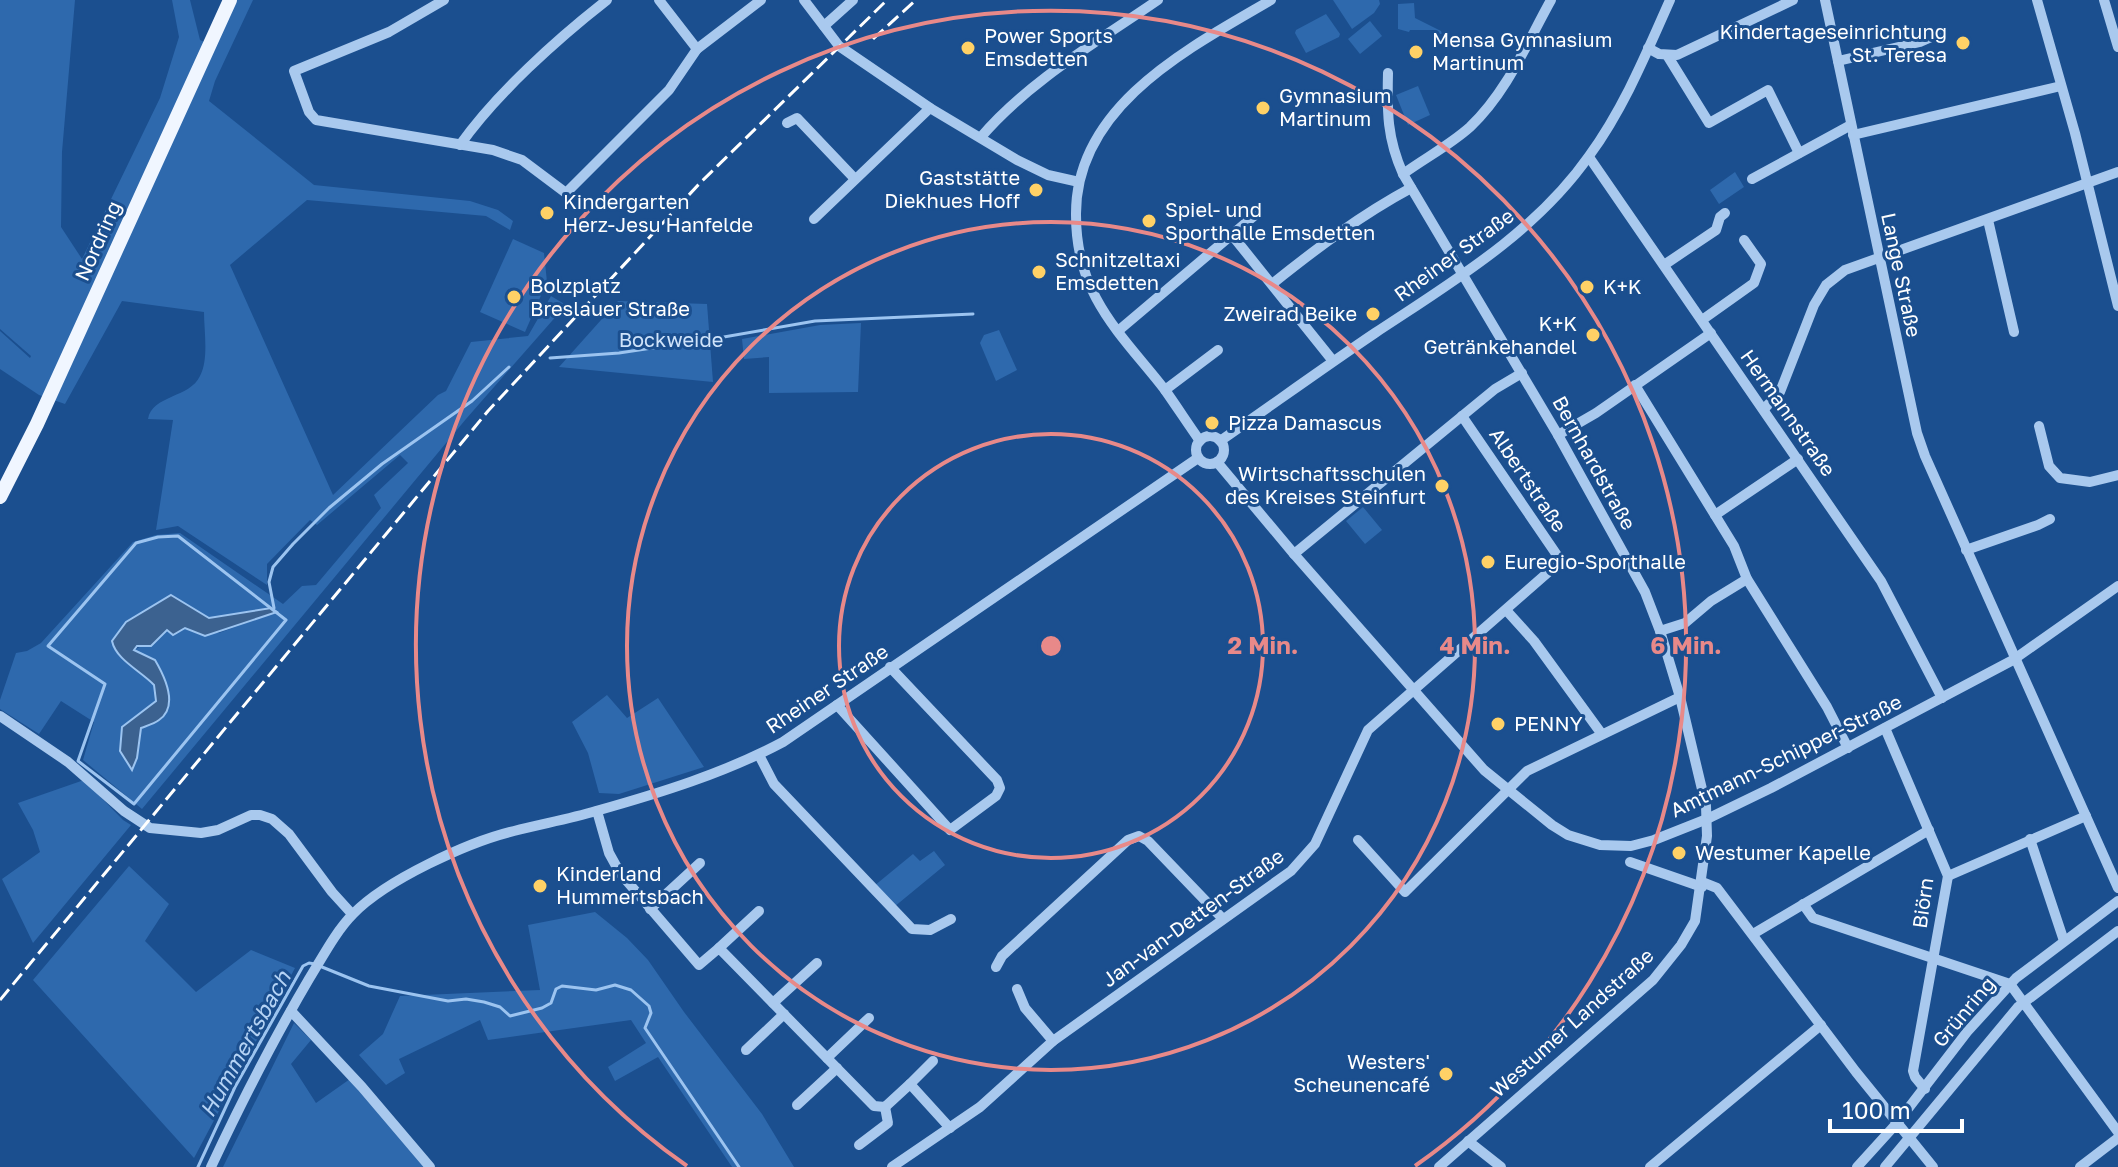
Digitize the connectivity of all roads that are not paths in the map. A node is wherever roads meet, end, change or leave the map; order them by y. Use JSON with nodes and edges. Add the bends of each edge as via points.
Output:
{"nodes":[{"id":1,"x":230,"y":0,"type":"edge"},
{"id":2,"x":444,"y":0,"type":"edge"},
{"id":3,"x":607,"y":0,"type":"edge"},
{"id":4,"x":659,"y":0,"type":"edge"},
{"id":5,"x":761,"y":0,"type":"edge"},
{"id":6,"x":804,"y":0,"type":"edge"},
{"id":7,"x":853,"y":0,"type":"edge"},
{"id":8,"x":1158,"y":0,"type":"edge"},
{"id":9,"x":1271,"y":0,"type":"edge"},
{"id":10,"x":1551,"y":0,"type":"edge"},
{"id":11,"x":1670,"y":0,"type":"edge"},
{"id":12,"x":1793,"y":0,"type":"edge"},
{"id":13,"x":1825,"y":0,"type":"edge"},
{"id":14,"x":2037,"y":0,"type":"edge"},
{"id":15,"x":2104,"y":0,"type":"edge"},
{"id":16,"x":824,"y":26,"type":"junction"},
{"id":17,"x":1936,"y":35,"type":"dead end"},
{"id":18,"x":2118,"y":47,"type":"edge"},
{"id":19,"x":1648,"y":48,"type":"junction"},
{"id":20,"x":697,"y":49,"type":"junction"},
{"id":21,"x":1667,"y":55,"type":"junction"},
{"id":22,"x":1838,"y":61,"type":"junction"},
{"id":23,"x":1388,"y":73,"type":"dead end"},
{"id":24,"x":2061,"y":86,"type":"junction"},
{"id":25,"x":930,"y":108,"type":"junction"},
{"id":26,"x":787,"y":123,"type":"dead end"},
{"id":27,"x":1852,"y":130,"type":"junction"},
{"id":28,"x":981,"y":137,"type":"junction"},
{"id":29,"x":460,"y":145,"type":"junction"},
{"id":30,"x":1799,"y":153,"type":"junction"},
{"id":31,"x":1589,"y":157,"type":"junction"},
{"id":32,"x":2118,"y":172,"type":"edge"},
{"id":33,"x":1403,"y":174,"type":"junction"},
{"id":34,"x":855,"y":179,"type":"junction"},
{"id":35,"x":1752,"y":179,"type":"dead end"},
{"id":36,"x":1079,"y":182,"type":"junction"},
{"id":37,"x":2087,"y":183,"type":"junction"},
{"id":38,"x":1411,"y":188,"type":"junction"},
{"id":39,"x":1725,"y":213,"type":"dead end"},
{"id":40,"x":1254,"y":216,"type":"dead end"},
{"id":41,"x":814,"y":219,"type":"dead end"},
{"id":42,"x":1988,"y":220,"type":"junction"},
{"id":43,"x":1232,"y":235,"type":"junction"},
{"id":44,"x":1744,"y":240,"type":"dead end"},
{"id":45,"x":1878,"y":258,"type":"junction"},
{"id":46,"x":1664,"y":265,"type":"junction"},
{"id":47,"x":1464,"y":273,"type":"junction"},
{"id":48,"x":1272,"y":284,"type":"junction"},
{"id":49,"x":2118,"y":306,"type":"edge"},
{"id":50,"x":1702,"y":320,"type":"junction"},
{"id":51,"x":1118,"y":331,"type":"junction"},
{"id":52,"x":2014,"y":332,"type":"dead end"},
{"id":53,"x":1711,"y":333,"type":"junction"},
{"id":54,"x":1218,"y":350,"type":"dead end"},
{"id":55,"x":1333,"y":361,"type":"junction"},
{"id":56,"x":1522,"y":373,"type":"junction"},
{"id":57,"x":1635,"y":385,"type":"junction"},
{"id":58,"x":1165,"y":390,"type":"junction"},
{"id":59,"x":1764,"y":409,"type":"junction"},
{"id":60,"x":1462,"y":416,"type":"junction"},
{"id":61,"x":2039,"y":426,"type":"dead end"},
{"id":62,"x":1558,"y":435,"type":"junction"},
{"id":63,"x":1200,"y":441,"type":"junction"},
{"id":64,"x":1220,"y":441,"type":"junction"},
{"id":65,"x":1198,"y":458,"type":"junction"},
{"id":66,"x":1798,"y":459,"type":"junction"},
{"id":67,"x":1217,"y":462,"type":"junction"},
{"id":68,"x":2118,"y":475,"type":"edge"},
{"id":69,"x":0,"y":497,"type":"edge"},
{"id":70,"x":1715,"y":515,"type":"junction"},
{"id":71,"x":2050,"y":519,"type":"dead end"},
{"id":72,"x":1966,"y":550,"type":"junction"},
{"id":73,"x":1294,"y":554,"type":"junction"},
{"id":74,"x":1747,"y":579,"type":"junction"},
{"id":75,"x":2118,"y":586,"type":"edge"},
{"id":76,"x":1506,"y":610,"type":"junction"},
{"id":77,"x":1660,"y":631,"type":"junction"},
{"id":78,"x":2013,"y":660,"type":"junction"},
{"id":79,"x":890,"y":667,"type":"junction"},
{"id":80,"x":1413,"y":691,"type":"junction"},
{"id":81,"x":1680,"y":697,"type":"junction"},
{"id":82,"x":1942,"y":698,"type":"junction"},
{"id":83,"x":837,"y":705,"type":"junction"},
{"id":84,"x":0,"y":716,"type":"edge"},
{"id":85,"x":1885,"y":728,"type":"junction"},
{"id":86,"x":1601,"y":733,"type":"junction"},
{"id":87,"x":1848,"y":748,"type":"junction"},
{"id":88,"x":759,"y":755,"type":"junction"},
{"id":89,"x":1507,"y":789,"type":"junction"},
{"id":90,"x":597,"y":811,"type":"junction"},
{"id":91,"x":2086,"y":816,"type":"junction"},
{"id":92,"x":1707,"y":819,"type":"junction"},
{"id":93,"x":1929,"y":830,"type":"junction"},
{"id":94,"x":2030,"y":839,"type":"junction"},
{"id":95,"x":1358,"y":840,"type":"dead end"},
{"id":96,"x":1630,"y":862,"type":"dead end"},
{"id":97,"x":700,"y":863,"type":"dead end"},
{"id":98,"x":1948,"y":876,"type":"junction"},
{"id":99,"x":1702,"y":884,"type":"junction"},
{"id":100,"x":2118,"y":888,"type":"edge"},
{"id":101,"x":2118,"y":901,"type":"edge"},
{"id":102,"x":1803,"y":904,"type":"junction"},
{"id":103,"x":650,"y":909,"type":"junction"},
{"id":104,"x":759,"y":911,"type":"dead end"},
{"id":105,"x":352,"y":914,"type":"junction"},
{"id":106,"x":951,"y":919,"type":"dead end"},
{"id":107,"x":1223,"y":919,"type":"junction"},
{"id":108,"x":2118,"y":931,"type":"edge"},
{"id":109,"x":1753,"y":934,"type":"junction"},
{"id":110,"x":2064,"y":941,"type":"junction"},
{"id":111,"x":719,"y":948,"type":"junction"},
{"id":112,"x":1933,"y":957,"type":"junction"},
{"id":113,"x":817,"y":963,"type":"dead end"},
{"id":114,"x":996,"y":967,"type":"dead end"},
{"id":115,"x":2010,"y":984,"type":"junction"},
{"id":116,"x":1017,"y":989,"type":"dead end"},
{"id":117,"x":2023,"y":1002,"type":"junction"},
{"id":118,"x":773,"y":1003,"type":"junction"},
{"id":119,"x":291,"y":1011,"type":"junction"},
{"id":120,"x":784,"y":1014,"type":"junction"},
{"id":121,"x":869,"y":1018,"type":"dead end"},
{"id":122,"x":1821,"y":1025,"type":"junction"},
{"id":123,"x":1053,"y":1041,"type":"junction"},
{"id":124,"x":746,"y":1050,"type":"dead end"},
{"id":125,"x":827,"y":1058,"type":"junction"},
{"id":126,"x":933,"y":1061,"type":"dead end"},
{"id":127,"x":837,"y":1068,"type":"junction"},
{"id":128,"x":910,"y":1084,"type":"junction"},
{"id":129,"x":1925,"y":1089,"type":"junction"},
{"id":130,"x":797,"y":1105,"type":"dead end"},
{"id":131,"x":885,"y":1107,"type":"junction"},
{"id":132,"x":1897,"y":1123,"type":"junction"},
{"id":133,"x":950,"y":1128,"type":"junction"},
{"id":134,"x":2118,"y":1135,"type":"edge"},
{"id":135,"x":1910,"y":1139,"type":"junction"},
{"id":136,"x":1468,"y":1141,"type":"junction"},
{"id":137,"x":859,"y":1145,"type":"dead end"},
{"id":138,"x":211,"y":1167,"type":"edge"},
{"id":139,"x":430,"y":1167,"type":"edge"},
{"id":140,"x":892,"y":1167,"type":"edge"},
{"id":141,"x":1439,"y":1167,"type":"edge"},
{"id":142,"x":1501,"y":1167,"type":"edge"},
{"id":143,"x":1651,"y":1167,"type":"edge"},
{"id":144,"x":1857,"y":1167,"type":"edge"},
{"id":145,"x":1885,"y":1167,"type":"edge"},
{"id":146,"x":1933,"y":1167,"type":"edge"},
{"id":147,"x":2080,"y":1167,"type":"edge"}],
"edges":[{"from":1,"to":69,"type":"main road","name":"Nordring"},
{"from":2,"to":29,"type":"street","via":[[389,32],[294,71],[316,120]]},
{"from":3,"to":29,"type":"street","via":[[478,119]]},
{"from":4,"to":20,"type":"street"},
{"from":5,"to":20,"type":"street"},
{"from":6,"to":16,"type":"street"},
{"from":7,"to":16,"type":"street"},
{"from":8,"to":28,"type":"street","via":[[1033,87]]},
{"from":9,"to":36,"type":"street","via":[[1185,51],[1132,95],[1102,130]]},
{"from":10,"to":33,"type":"street","via":[[1486,109],[1458,137]]},
{"from":11,"to":19,"type":"street","name":"Rheiner Straße"},
{"from":12,"to":21,"type":"street","via":[[1677,55]]},
{"from":13,"to":22,"type":"street","name":"Lange Straße"},
{"from":14,"to":24,"type":"street"},
{"from":15,"to":18,"type":"street"},
{"from":16,"to":25,"type":"street","via":[[839,46]]},
{"from":17,"to":22,"type":"street"},
{"from":19,"to":21,"type":"street"},
{"from":19,"to":31,"type":"street","name":"Rheiner Straße"},
{"from":20,"to":29,"type":"street","via":[[669,90],[566,193],[522,160]]},
{"from":21,"to":30,"type":"street","via":[[1709,123],[1768,90]]},
{"from":22,"to":27,"type":"street","name":"Lange Straße"},
{"from":23,"to":33,"type":"street","name":"Bernhardstraße","via":[[1389,135]]},
{"from":24,"to":27,"type":"street"},
{"from":24,"to":37,"type":"street"},
{"from":25,"to":28,"type":"street"},
{"from":25,"to":34,"type":"street"},
{"from":26,"to":34,"type":"street","via":[[797,118]]},
{"from":27,"to":30,"type":"street"},
{"from":27,"to":45,"type":"street","name":"Lange Straße"},
{"from":28,"to":36,"type":"street","via":[[1036,170]]},
{"from":30,"to":35,"type":"street"},
{"from":31,"to":46,"type":"street","name":"Hermannstraße"},
{"from":31,"to":47,"type":"street","name":"Rheiner Straße","via":[[1535,218]]},
{"from":32,"to":37,"type":"street"},
{"from":33,"to":38,"type":"street","name":"Bernhardstraße"},
{"from":34,"to":41,"type":"street"},
{"from":36,"to":51,"type":"street","via":[[1076,228],[1082,263],[1097,300]]},
{"from":37,"to":42,"type":"street"},
{"from":37,"to":49,"type":"street"},
{"from":38,"to":47,"type":"street","name":"Bernhardstraße"},
{"from":38,"to":48,"type":"street","via":[[1330,237]]},
{"from":39,"to":46,"type":"street","via":[[1716,230]]},
{"from":40,"to":43,"type":"street"},
{"from":42,"to":45,"type":"street"},
{"from":42,"to":52,"type":"street"},
{"from":43,"to":48,"type":"street"},
{"from":43,"to":51,"type":"street"},
{"from":44,"to":50,"type":"street","via":[[1761,264],[1754,283]]},
{"from":45,"to":59,"type":"street","via":[[1845,270],[1826,285],[1780,392]]},
{"from":45,"to":72,"type":"street","name":"Lange Straße","via":[[1917,433]]},
{"from":46,"to":50,"type":"street","name":"Hermannstraße"},
{"from":47,"to":55,"type":"street","name":"Rheiner Straße"},
{"from":47,"to":56,"type":"street","name":"Bernhardstraße"},
{"from":48,"to":55,"type":"street"},
{"from":50,"to":53,"type":"street","name":"Hermannstraße"},
{"from":51,"to":58,"type":"street"},
{"from":53,"to":57,"type":"street"},
{"from":53,"to":59,"type":"street","name":"Hermannstraße"},
{"from":54,"to":58,"type":"street"},
{"from":55,"to":64,"type":"street","name":"Rheiner Straße"},
{"from":56,"to":60,"type":"street"},
{"from":56,"to":62,"type":"street","name":"Bernhardstraße"},
{"from":57,"to":62,"type":"street"},
{"from":57,"to":70,"type":"street"},
{"from":58,"to":63,"type":"street"},
{"from":59,"to":66,"type":"street","name":"Hermannstraße"},
{"from":60,"to":73,"type":"street"},
{"from":60,"to":76,"type":"street","name":"Albertstraße","via":[[1561,561]]},
{"from":61,"to":68,"type":"street","via":[[2049,466],[2060,478],[2090,482]]},
{"from":62,"to":77,"type":"street","name":"Bernhardstraße","via":[[1645,592]]},
{"from":63,"to":64,"type":"street","via":[[1210,436]]},
{"from":63,"to":65,"type":"street"},
{"from":64,"to":67,"type":"street","via":[[1224,452]]},
{"from":65,"to":67,"type":"street","via":[[1207,464]]},
{"from":65,"to":79,"type":"street","name":"Rheiner Straße"},
{"from":66,"to":70,"type":"street"},
{"from":66,"to":82,"type":"street","name":"Hermannstraße","via":[[1881,581]]},
{"from":67,"to":73,"type":"street","name":"Amtmann-Schipper-Straße"},
{"from":70,"to":74,"type":"street"},
{"from":71,"to":72,"type":"street"},
{"from":72,"to":78,"type":"street","name":"Lange Straße"},
{"from":73,"to":80,"type":"street","name":"Amtmann-Schipper-Straße"},
{"from":74,"to":77,"type":"street","via":[[1685,623]]},
{"from":74,"to":87,"type":"street"},
{"from":75,"to":78,"type":"street","name":"Amtmann-Schipper-Straße"},
{"from":76,"to":80,"type":"street","name":"Albertstraße"},
{"from":76,"to":86,"type":"street"},
{"from":77,"to":81,"type":"street","name":"Bernhardstraße"},
{"from":78,"to":82,"type":"street","name":"Amtmann-Schipper-Straße"},
{"from":78,"to":91,"type":"street","name":"Lange Straße"},
{"from":79,"to":83,"type":"street","name":"Rheiner Straße"},
{"from":79,"to":83,"type":"street","via":[[1000,788],[950,830]]},
{"from":80,"to":89,"type":"street","name":"Amtmann-Schipper-Straße"},
{"from":80,"to":107,"type":"street","name":"Jan-van-Detten-Straße","via":[[1368,730],[1315,844],[1299,864]]},
{"from":81,"to":86,"type":"street"},
{"from":81,"to":92,"type":"street","name":"Bernhardstraße"},
{"from":82,"to":85,"type":"street","name":"Amtmann-Schipper-Straße"},
{"from":83,"to":88,"type":"street","name":"Rheiner Straße"},
{"from":84,"to":105,"type":"street","via":[[150,828],[201,833],[251,815],[272,819]]},
{"from":85,"to":87,"type":"street","name":"Amtmann-Schipper-Straße"},
{"from":85,"to":93,"type":"street","name":"Biörn"},
{"from":86,"to":89,"type":"street","via":[[1527,771]]},
{"from":87,"to":92,"type":"street","name":"Amtmann-Schipper-Straße"},
{"from":88,"to":90,"type":"street","name":"Rheiner Straße"},
{"from":88,"to":106,"type":"street","via":[[774,784],[912,929],[930,930]]},
{"from":89,"to":92,"type":"street","name":"Amtmann-Schipper-Straße","via":[[1568,835],[1600,845],[1631,846]]},
{"from":89,"to":95,"type":"street","via":[[1405,892]]},
{"from":90,"to":103,"type":"street","via":[[609,853]]},
{"from":90,"to":105,"type":"street","name":"Rheiner Straße","via":[[465,848],[385,888]]},
{"from":91,"to":94,"type":"street"},
{"from":91,"to":100,"type":"street","name":"Lange Straße"},
{"from":92,"to":99,"type":"street","name":"Westumer Landstraße"},
{"from":93,"to":98,"type":"street","name":"Biörn"},
{"from":93,"to":102,"type":"street"},
{"from":94,"to":98,"type":"street"},
{"from":94,"to":110,"type":"street"},
{"from":96,"to":99,"type":"street"},
{"from":97,"to":103,"type":"street"},
{"from":98,"to":112,"type":"street","name":"Biörn"},
{"from":99,"to":109,"type":"street","via":[[1717,888]]},
{"from":99,"to":136,"type":"street","name":"Westumer Landstraße","via":[[1695,921],[1653,980]]},
{"from":101,"to":110,"type":"street","name":"Grünring"},
{"from":102,"to":109,"type":"street"},
{"from":102,"to":112,"type":"street","via":[[1813,918]]},
{"from":103,"to":111,"type":"street","via":[[699,965]]},
{"from":104,"to":111,"type":"street"},
{"from":105,"to":119,"type":"street","name":"Rheiner Straße"},
{"from":107,"to":114,"type":"street","via":[[1139,836],[1128,840]]},
{"from":107,"to":123,"type":"street","name":"Jan-van-Detten-Straße"},
{"from":108,"to":117,"type":"street","name":"Grünring"},
{"from":109,"to":122,"type":"street"},
{"from":110,"to":115,"type":"street","name":"Grünring"},
{"from":111,"to":118,"type":"street"},
{"from":112,"to":115,"type":"street"},
{"from":112,"to":129,"type":"street","name":"Biörn","via":[[1913,1071]]},
{"from":113,"to":118,"type":"street"},
{"from":115,"to":117,"type":"street"},
{"from":115,"to":129,"type":"street","name":"Grünring"},
{"from":116,"to":123,"type":"street","via":[[1025,1008]]},
{"from":117,"to":134,"type":"street"},
{"from":117,"to":135,"type":"street","name":"Grünring"},
{"from":118,"to":120,"type":"street"},
{"from":119,"to":138,"type":"street","name":"Rheiner Straße"},
{"from":119,"to":139,"type":"street"},
{"from":120,"to":124,"type":"street"},
{"from":120,"to":125,"type":"street"},
{"from":121,"to":125,"type":"street"},
{"from":122,"to":132,"type":"street"},
{"from":122,"to":143,"type":"street"},
{"from":123,"to":133,"type":"street","name":"Jan-van-Detten-Straße"},
{"from":125,"to":127,"type":"street"},
{"from":126,"to":128,"type":"street"},
{"from":127,"to":130,"type":"street"},
{"from":127,"to":131,"type":"street","via":[[874,1106]]},
{"from":128,"to":131,"type":"street"},
{"from":128,"to":133,"type":"street"},
{"from":129,"to":132,"type":"street","name":"Grünring"},
{"from":131,"to":137,"type":"street","via":[[888,1123]]},
{"from":132,"to":135,"type":"street"},
{"from":132,"to":144,"type":"street","name":"Grünring"},
{"from":133,"to":140,"type":"street","name":"Jan-van-Detten-Straße"},
{"from":134,"to":147,"type":"street"},
{"from":135,"to":145,"type":"street","name":"Grünring"},
{"from":135,"to":146,"type":"street"},
{"from":136,"to":141,"type":"street","name":"Westumer Landstraße"},
{"from":136,"to":142,"type":"street"}]}
